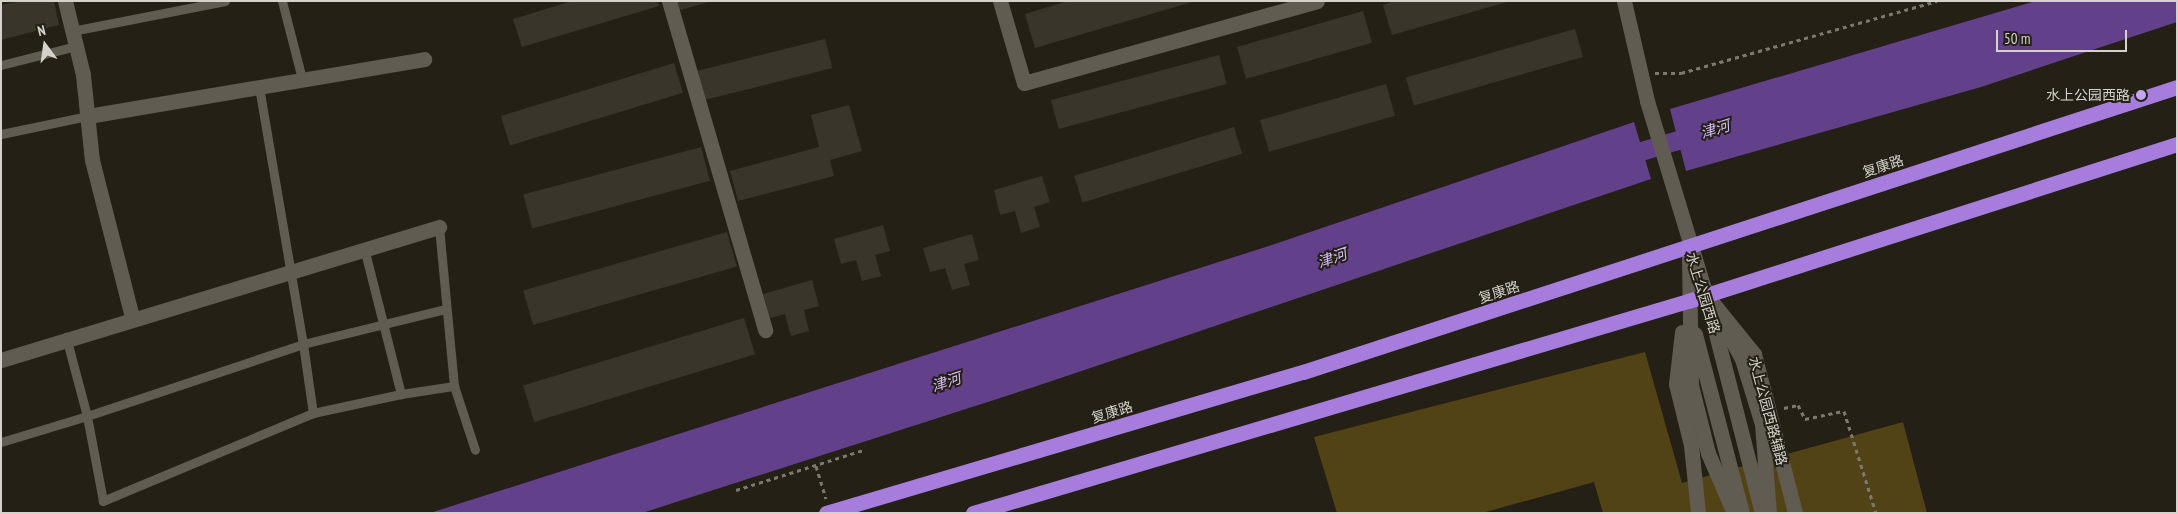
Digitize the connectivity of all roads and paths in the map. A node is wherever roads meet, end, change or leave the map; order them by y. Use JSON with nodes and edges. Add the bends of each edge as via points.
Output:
{"nodes":[{"id":1,"x":65,"y":1,"type":"edge"},
{"id":2,"x":226,"y":1,"type":"edge"},
{"id":3,"x":282,"y":1,"type":"edge"},
{"id":4,"x":669,"y":1,"type":"edge"},
{"id":5,"x":1000,"y":1,"type":"edge"},
{"id":6,"x":1317,"y":1,"type":"edge"},
{"id":7,"x":1624,"y":1,"type":"edge"},
{"id":8,"x":1937,"y":1,"type":"edge"},
{"id":9,"x":72,"y":30,"type":"junction"},
{"id":10,"x":76,"y":46,"type":"junction"},
{"id":11,"x":424,"y":59,"type":"dead end"},
{"id":12,"x":1,"y":65,"type":"edge"},
{"id":13,"x":1641,"y":72,"type":"junction"},
{"id":14,"x":302,"y":79,"type":"junction"},
{"id":15,"x":2177,"y":86,"type":"edge"},
{"id":16,"x":259,"y":87,"type":"junction"},
{"id":17,"x":88,"y":116,"type":"junction"},
{"id":18,"x":1,"y":134,"type":"edge"},
{"id":19,"x":2177,"y":144,"type":"edge"},
{"id":20,"x":439,"y":227,"type":"joint"},
{"id":21,"x":1689,"y":246,"type":"junction"},
{"id":22,"x":364,"y":248,"type":"junction"},
{"id":23,"x":287,"y":271,"type":"junction"},
{"id":24,"x":1706,"y":295,"type":"junction"},
{"id":25,"x":1688,"y":301,"type":"junction"},
{"id":26,"x":446,"y":309,"type":"junction"},
{"id":27,"x":132,"y":317,"type":"junction"},
{"id":28,"x":383,"y":324,"type":"junction"},
{"id":29,"x":766,"y":330,"type":"dead end"},
{"id":30,"x":66,"y":337,"type":"junction"},
{"id":31,"x":303,"y":344,"type":"junction"},
{"id":32,"x":1,"y":360,"type":"edge"},
{"id":33,"x":454,"y":386,"type":"junction"},
{"id":34,"x":401,"y":394,"type":"junction"},
{"id":35,"x":1769,"y":411,"type":"junction"},
{"id":36,"x":313,"y":413,"type":"junction"},
{"id":37,"x":88,"y":416,"type":"junction"},
{"id":38,"x":1,"y":442,"type":"edge"},
{"id":39,"x":475,"y":450,"type":"dead end"},
{"id":40,"x":864,"y":450,"type":"dead end"},
{"id":41,"x":816,"y":466,"type":"junction"},
{"id":42,"x":736,"y":490,"type":"dead end"},
{"id":43,"x":826,"y":508,"type":"edge"},
{"id":44,"x":973,"y":513,"type":"edge"},
{"id":45,"x":1698,"y":513,"type":"edge"},
{"id":46,"x":1734,"y":513,"type":"edge"},
{"id":47,"x":1742,"y":513,"type":"edge"},
{"id":48,"x":1762,"y":513,"type":"edge"},
{"id":49,"x":1769,"y":513,"type":"edge"},
{"id":50,"x":1795,"y":513,"type":"edge"},
{"id":51,"x":1876,"y":513,"type":"edge"}],
"edges":[{"from":1,"to":9,"type":"street"},
{"from":2,"to":9,"type":"lane"},
{"from":3,"to":14,"type":"lane"},
{"from":4,"to":29,"type":"street"},
{"from":5,"to":6,"type":"street","via":[[1024,84]]},
{"from":7,"to":13,"type":"street"},
{"from":8,"to":13,"type":"path","via":[[1681,73]]},
{"from":9,"to":10,"type":"street"},
{"from":10,"to":12,"type":"lane"},
{"from":10,"to":17,"type":"street"},
{"from":11,"to":14,"type":"street"},
{"from":13,"to":21,"type":"street"},
{"from":14,"to":16,"type":"street"},
{"from":15,"to":21,"type":"highway","name":"复康路"},
{"from":16,"to":17,"type":"street"},
{"from":16,"to":23,"type":"lane"},
{"from":17,"to":18,"type":"lane"},
{"from":17,"to":27,"type":"street","via":[[92,160]]},
{"from":19,"to":24,"type":"highway"},
{"from":20,"to":22,"type":"street"},
{"from":20,"to":26,"type":"lane"},
{"from":21,"to":24,"type":"street","name":"水上公园西路"},
{"from":21,"to":25,"type":"street","name":"水上公园西路"},
{"from":21,"to":43,"type":"highway","name":"复康路","via":[[1303,372]]},
{"from":22,"to":23,"type":"street"},
{"from":22,"to":28,"type":"lane"},
{"from":23,"to":27,"type":"street"},
{"from":23,"to":31,"type":"lane"},
{"from":24,"to":25,"type":"highway"},
{"from":24,"to":35,"type":"street","name":"水上公园西路辅路","via":[[1754,354]]},
{"from":24,"to":48,"type":"street","name":"水上公园西路"},
{"from":24,"to":49,"type":"street","via":[[1742,359],[1755,398],[1765,448]]},
{"from":25,"to":44,"type":"highway"},
{"from":25,"to":45,"type":"street","via":[[1676,384],[1691,445]]},
{"from":25,"to":46,"type":"street","name":"水上公园西路","via":[[1691,385],[1708,453]]},
{"from":25,"to":47,"type":"street"},
{"from":26,"to":28,"type":"lane"},
{"from":26,"to":33,"type":"lane"},
{"from":27,"to":30,"type":"street"},
{"from":28,"to":31,"type":"lane"},
{"from":28,"to":34,"type":"lane"},
{"from":30,"to":32,"type":"street"},
{"from":30,"to":37,"type":"lane"},
{"from":31,"to":36,"type":"lane"},
{"from":31,"to":37,"type":"lane"},
{"from":33,"to":34,"type":"lane"},
{"from":33,"to":39,"type":"lane"},
{"from":34,"to":36,"type":"lane"},
{"from":35,"to":50,"type":"street","name":"水上公园西路辅路"},
{"from":35,"to":51,"type":"path","via":[[1798,405],[1805,419],[1844,411]]},
{"from":36,"to":37,"type":"lane","via":[[103,501]]},
{"from":37,"to":38,"type":"lane"},
{"from":40,"to":41,"type":"path"},
{"from":41,"to":42,"type":"path"},
{"from":41,"to":43,"type":"path"}]}
